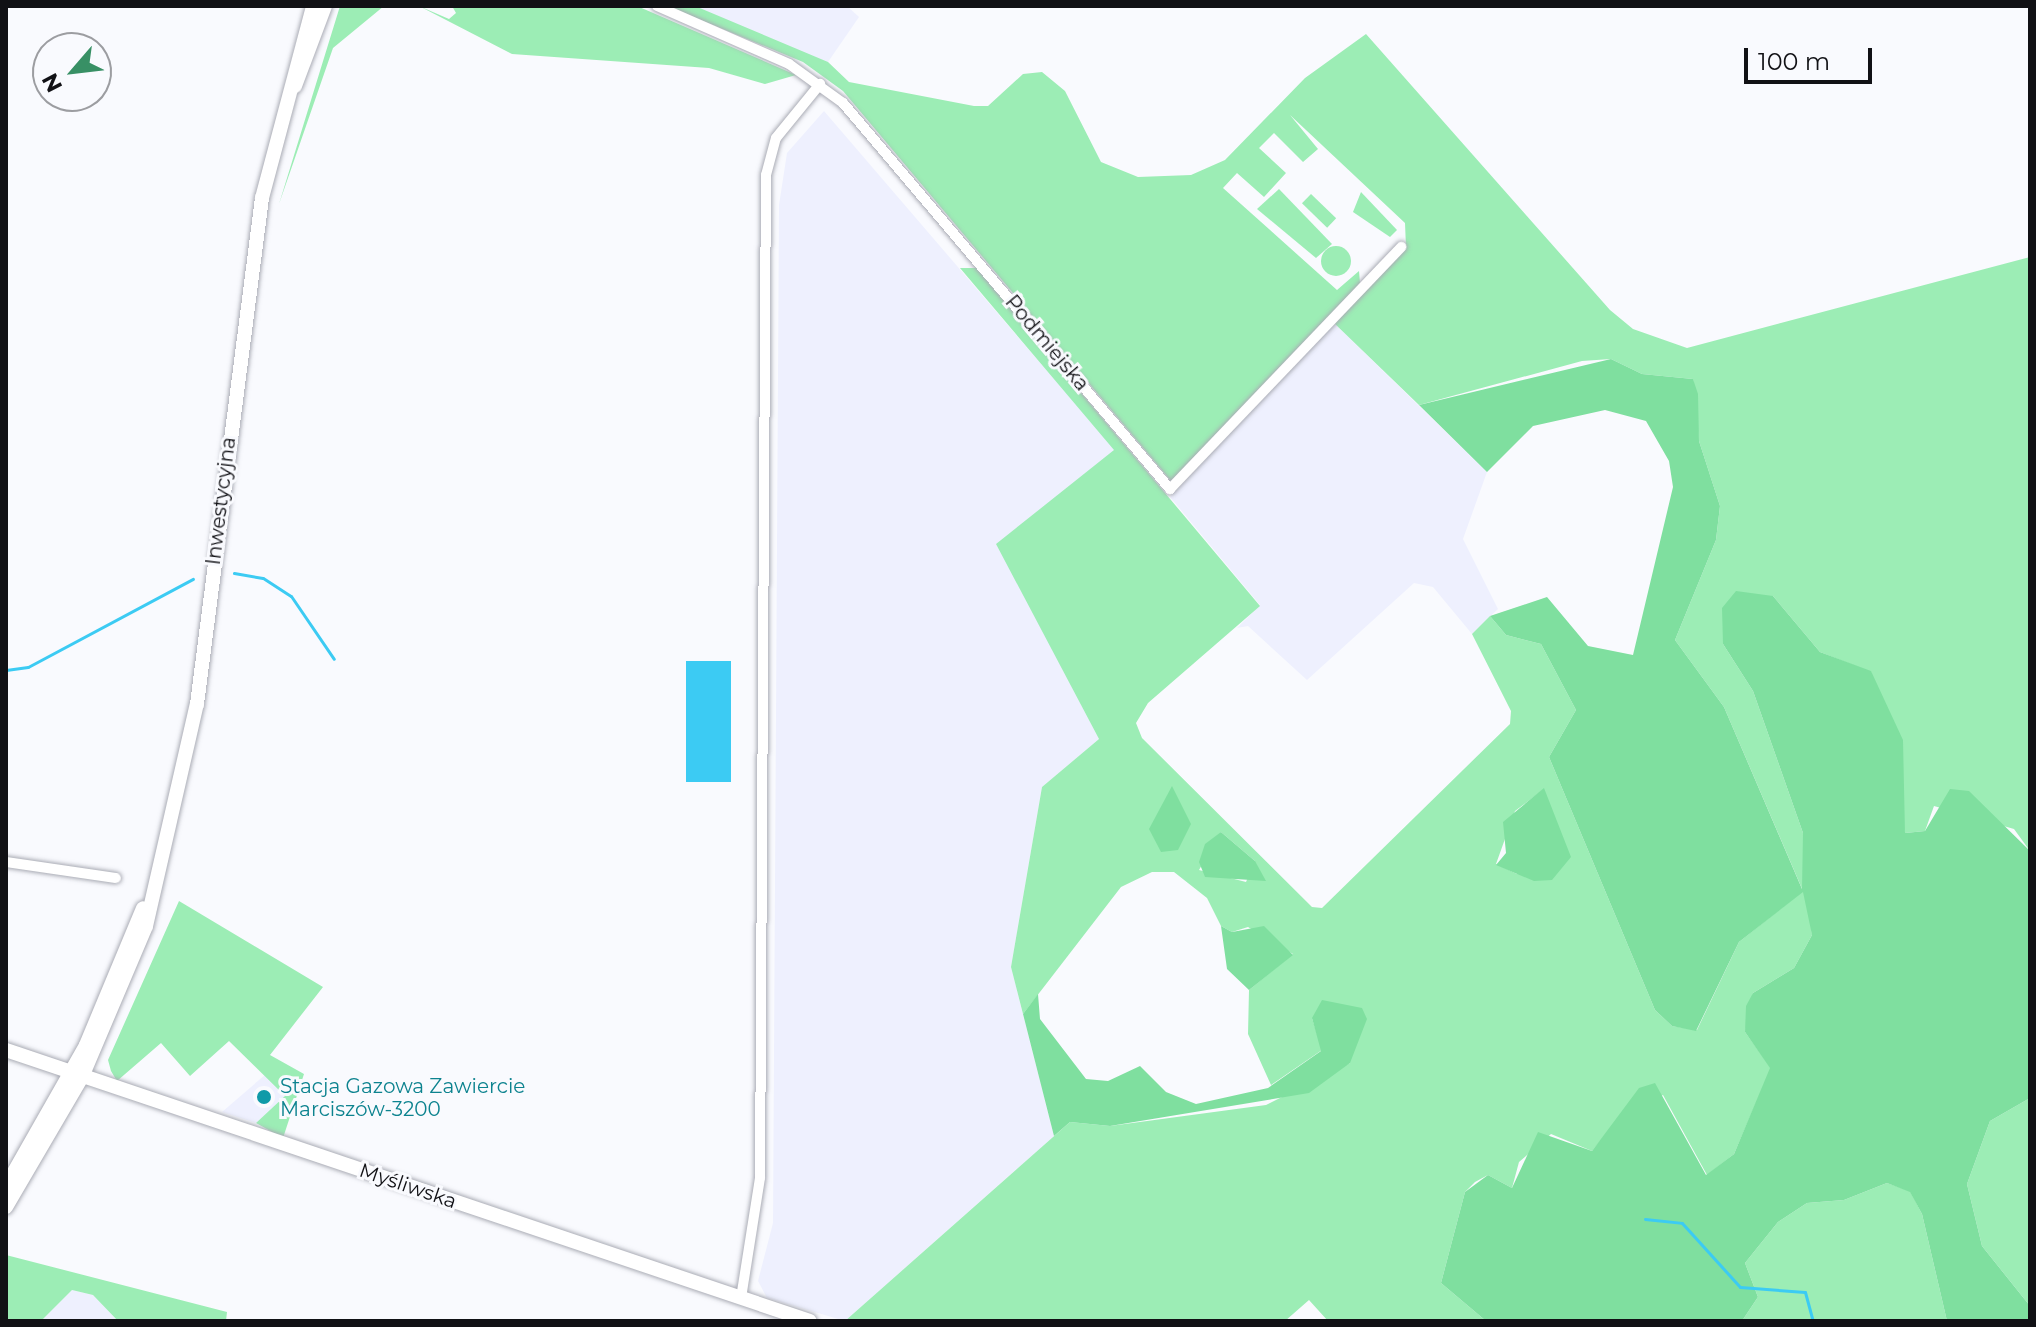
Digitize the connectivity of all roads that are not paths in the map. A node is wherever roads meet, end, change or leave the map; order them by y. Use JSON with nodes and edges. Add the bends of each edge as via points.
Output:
{"nodes":[{"id":1,"x":313,"y":6,"type":"edge"},
{"id":2,"x":325,"y":6,"type":"edge"},
{"id":3,"x":657,"y":6,"type":"edge"},
{"id":4,"x":820,"y":84,"type":"junction"},
{"id":5,"x":279,"y":127,"type":"junction"},
{"id":6,"x":1401,"y":247,"type":"dead end"},
{"id":7,"x":6,"y":862,"type":"edge"},
{"id":8,"x":116,"y":878,"type":"dead end"},
{"id":9,"x":6,"y":1050,"type":"edge"},
{"id":10,"x":77,"y":1075,"type":"junction"},
{"id":11,"x":6,"y":1186,"type":"edge"},
{"id":12,"x":6,"y":1207,"type":"edge"},
{"id":13,"x":741,"y":1298,"type":"junction"},
{"id":14,"x":810,"y":1321,"type":"edge"}],
"edges":[{"from":1,"to":5,"type":"main road","name":"Inwestycyjna"},
{"from":2,"to":5,"type":"main road","name":"Inwestycyjna"},
{"from":3,"to":4,"type":"street","name":"Podmiejska"},
{"from":4,"to":6,"type":"street","name":"Podmiejska","via":[[874,137],[1170,489]]},
{"from":4,"to":13,"type":"street","via":[[776,138],[766,175],[760,1178]]},
{"from":5,"to":10,"type":"main road","name":"Inwestycyjna","via":[[248,280],[197,704],[141,939]]},
{"from":7,"to":8,"type":"street"},
{"from":9,"to":10,"type":"main road","name":"Myśliwska"},
{"from":10,"to":11,"type":"main road","name":"Inwestycyjna"},
{"from":10,"to":12,"type":"main road","name":"Inwestycyjna"},
{"from":10,"to":13,"type":"main road","name":"Myśliwska"},
{"from":13,"to":14,"type":"main road","name":"Myśliwska"}]}
